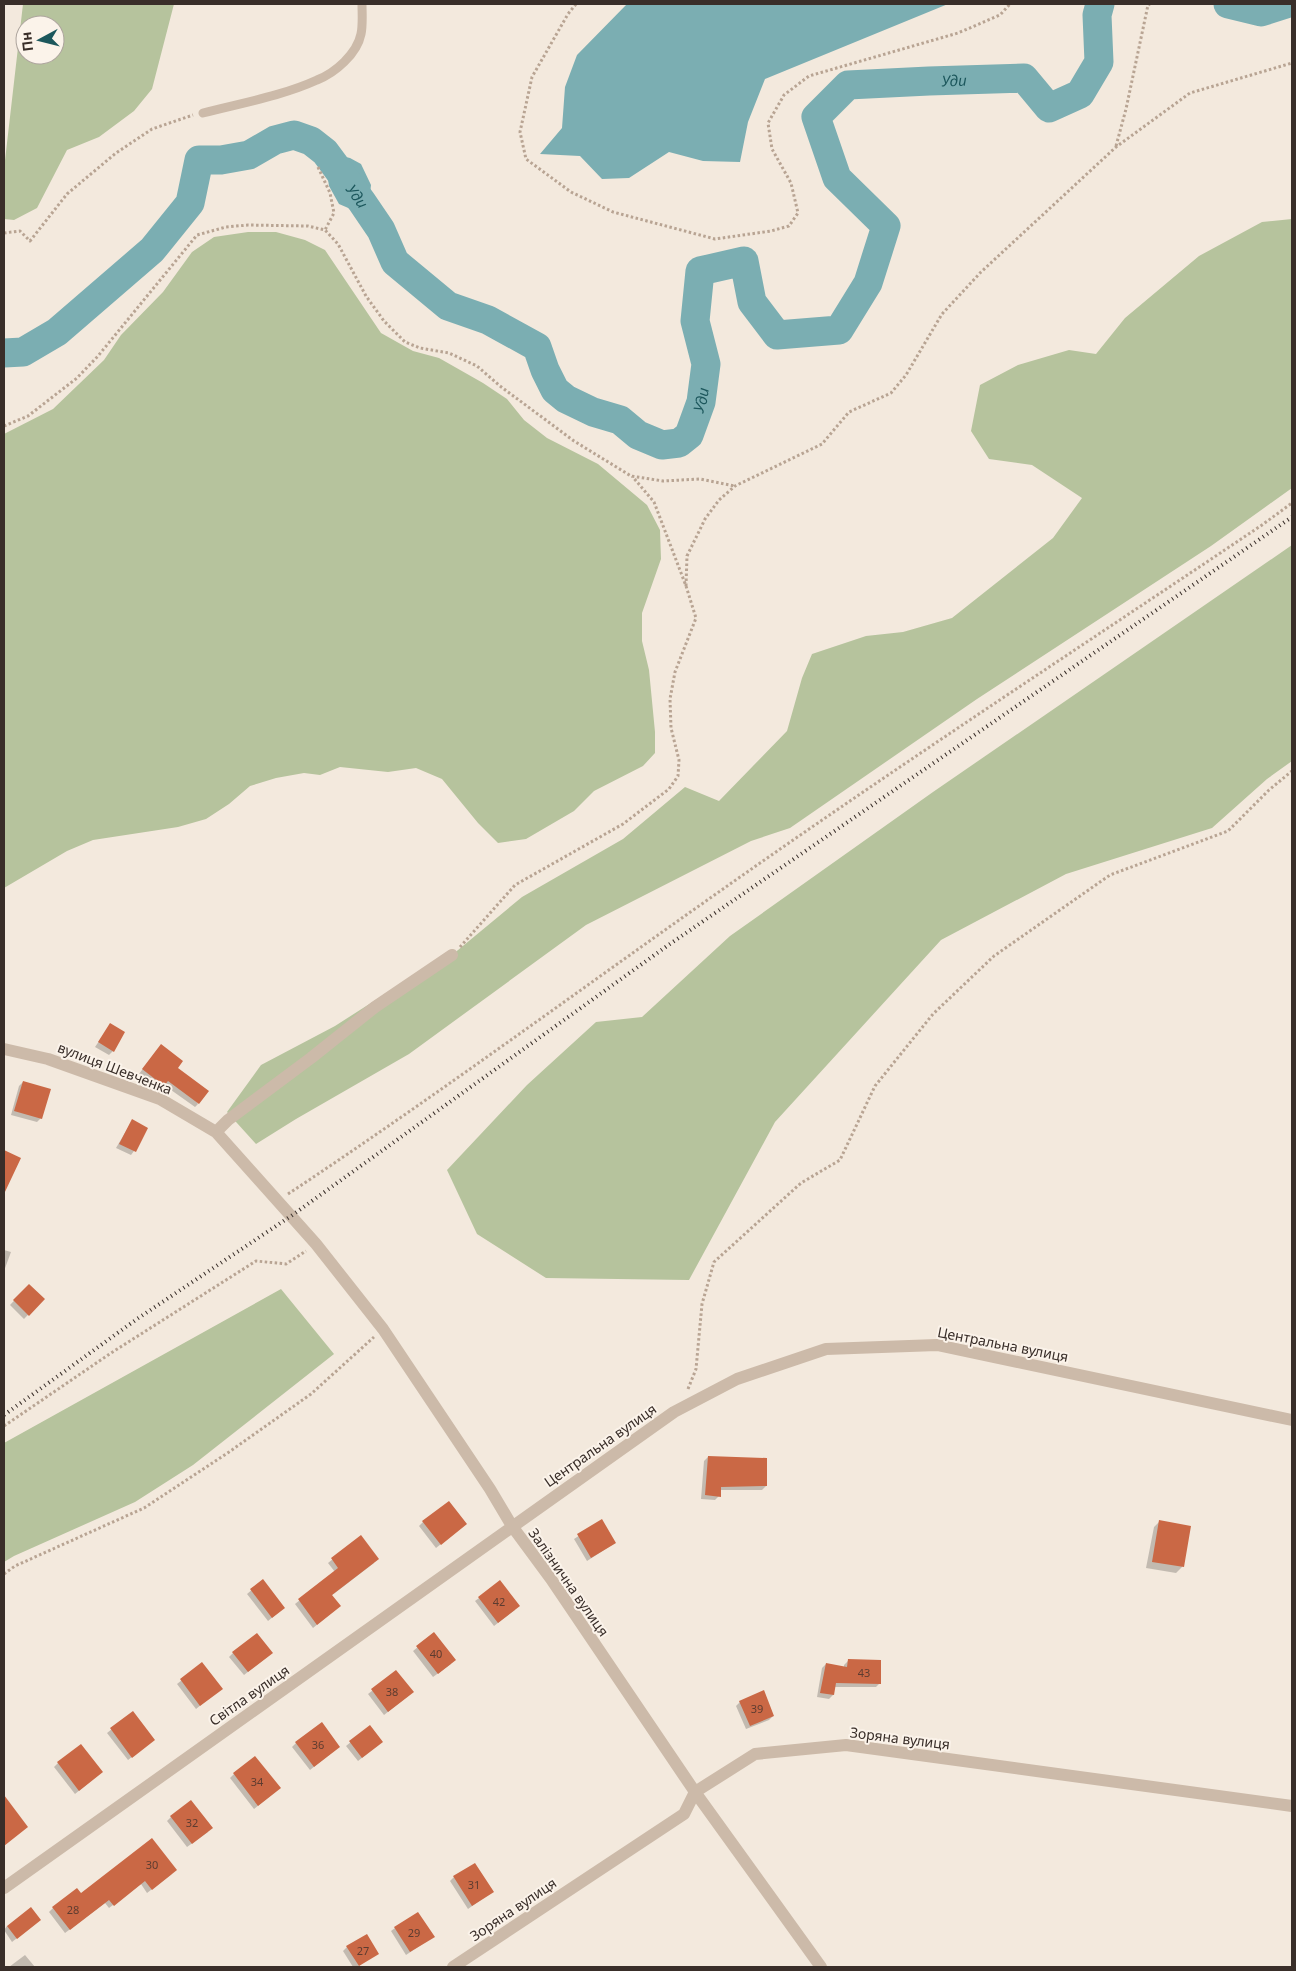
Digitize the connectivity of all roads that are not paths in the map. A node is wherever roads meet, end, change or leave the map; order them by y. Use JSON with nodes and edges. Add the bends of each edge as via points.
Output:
{"nodes":[{"id":1,"x":362,"y":4,"type":"edge"},
{"id":2,"x":203,"y":113,"type":"road end"},
{"id":3,"x":452,"y":955,"type":"road end"},
{"id":4,"x":4,"y":1049,"type":"edge"},
{"id":5,"x":216,"y":1132,"type":"junction"},
{"id":6,"x":292,"y":1216,"type":"joint"},
{"id":7,"x":1292,"y":1420,"type":"edge"},
{"id":8,"x":512,"y":1526,"type":"junction"},
{"id":9,"x":695,"y":1792,"type":"junction"},
{"id":10,"x":1292,"y":1806,"type":"edge"},
{"id":11,"x":4,"y":1888,"type":"edge"},
{"id":12,"x":452,"y":1967,"type":"edge"},
{"id":13,"x":821,"y":1967,"type":"edge"}],
"edges":[{"from":1,"to":2,"type":"lane","via":[[361,35],[351,53],[319,80]]},
{"from":3,"to":5,"type":"street","via":[[375,1006]]},
{"from":4,"to":5,"type":"street","name":"вулиця Шевченка","via":[[48,1059],[160,1099]]},
{"from":5,"to":6,"type":"street","name":"вулиця Шевченка"},
{"from":6,"to":8,"type":"street","name":"Залізнична вулиця","via":[[383,1329]]},
{"from":7,"to":8,"type":"street","name":"Центральна вулиця","via":[[937,1344],[826,1349],[737,1378],[674,1412]]},
{"from":8,"to":9,"type":"street","name":"Залізнична вулиця"},
{"from":8,"to":11,"type":"street","name":"Світла вулиця"},
{"from":9,"to":10,"type":"street","name":"Зоряна вулиця","via":[[755,1754],[846,1745]]},
{"from":9,"to":12,"type":"street","name":"Зоряна вулиця","via":[[684,1814]]},
{"from":9,"to":13,"type":"street","name":"Залізнична вулиця"}]}
